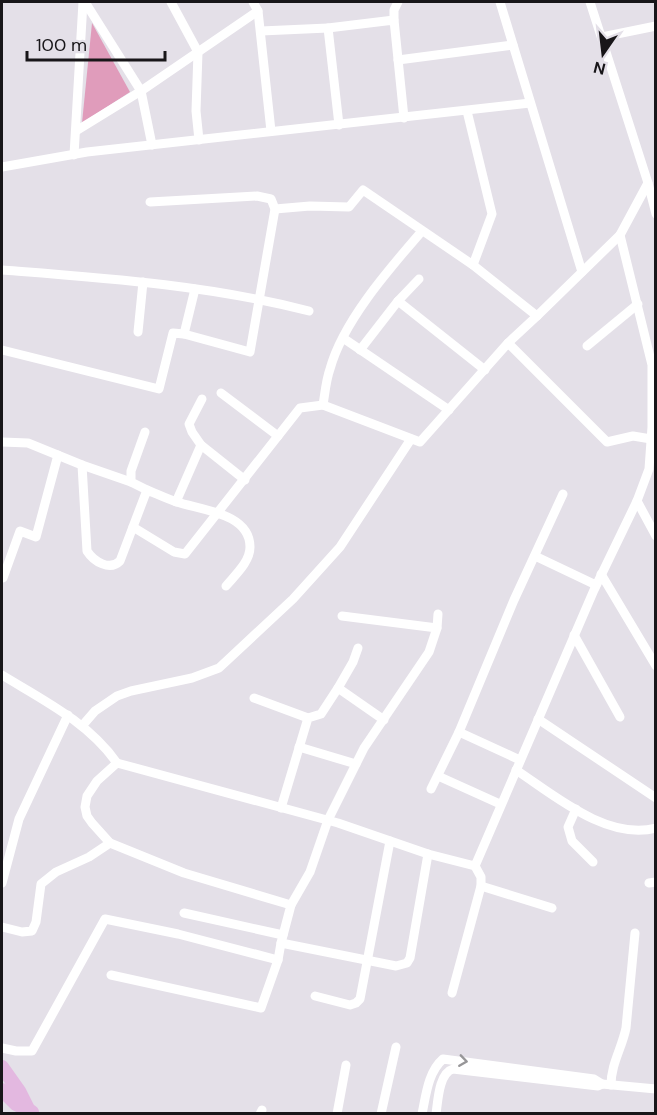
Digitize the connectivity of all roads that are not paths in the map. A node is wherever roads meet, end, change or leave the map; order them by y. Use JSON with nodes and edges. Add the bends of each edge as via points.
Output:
{"nodes":[{"id":1,"x":84,"y":2,"type":"edge"},
{"id":2,"x":171,"y":2,"type":"edge"},
{"id":3,"x":253,"y":2,"type":"edge"},
{"id":4,"x":398,"y":2,"type":"edge"},
{"id":5,"x":500,"y":2,"type":"edge"},
{"id":6,"x":590,"y":2,"type":"edge"},
{"id":7,"x":258,"y":11,"type":"junction"},
{"id":8,"x":394,"y":20,"type":"junction"},
{"id":9,"x":656,"y":26,"type":"edge"},
{"id":10,"x":328,"y":28,"type":"junction"},
{"id":11,"x":261,"y":31,"type":"junction"},
{"id":12,"x":602,"y":38,"type":"junction"},
{"id":13,"x":513,"y":45,"type":"junction"},
{"id":14,"x":198,"y":52,"type":"junction"},
{"id":15,"x":398,"y":60,"type":"junction"},
{"id":16,"x":141,"y":91,"type":"junction"},
{"id":17,"x":530,"y":103,"type":"junction"},
{"id":18,"x":467,"y":111,"type":"junction"},
{"id":19,"x":404,"y":118,"type":"junction"},
{"id":20,"x":339,"y":125,"type":"junction"},
{"id":21,"x":76,"y":131,"type":"junction"},
{"id":22,"x":271,"y":131,"type":"junction"},
{"id":23,"x":199,"y":140,"type":"junction"},
{"id":24,"x":152,"y":145,"type":"junction"},
{"id":25,"x":74,"y":155,"type":"junction"},
{"id":26,"x":2,"y":167,"type":"edge"},
{"id":27,"x":648,"y":183,"type":"junction"},
{"id":28,"x":150,"y":202,"type":"dead end"},
{"id":29,"x":275,"y":209,"type":"junction"},
{"id":30,"x":656,"y":214,"type":"edge"},
{"id":31,"x":422,"y":231,"type":"junction"},
{"id":32,"x":621,"y":235,"type":"junction"},
{"id":33,"x":473,"y":265,"type":"junction"},
{"id":34,"x":2,"y":270,"type":"edge"},
{"id":35,"x":582,"y":272,"type":"junction"},
{"id":36,"x":419,"y":279,"type":"dead end"},
{"id":37,"x":143,"y":282,"type":"junction"},
{"id":38,"x":195,"y":289,"type":"junction"},
{"id":39,"x":259,"y":298,"type":"junction"},
{"id":40,"x":398,"y":301,"type":"junction"},
{"id":41,"x":638,"y":304,"type":"junction"},
{"id":42,"x":309,"y":311,"type":"dead end"},
{"id":43,"x":537,"y":316,"type":"junction"},
{"id":44,"x":138,"y":333,"type":"dead end"},
{"id":45,"x":184,"y":334,"type":"junction"},
{"id":46,"x":343,"y":338,"type":"junction"},
{"id":47,"x":508,"y":343,"type":"junction"},
{"id":48,"x":656,"y":343,"type":"edge"},
{"id":49,"x":587,"y":346,"type":"dead end"},
{"id":50,"x":2,"y":350,"type":"edge"},
{"id":51,"x":360,"y":350,"type":"junction"},
{"id":52,"x":651,"y":354,"type":"edge"},
{"id":53,"x":485,"y":370,"type":"junction"},
{"id":54,"x":221,"y":393,"type":"dead end"},
{"id":55,"x":202,"y":399,"type":"dead end"},
{"id":56,"x":323,"y":405,"type":"junction"},
{"id":57,"x":449,"y":410,"type":"junction"},
{"id":58,"x":654,"y":422,"type":"edge"},
{"id":59,"x":146,"y":432,"type":"dead end"},
{"id":60,"x":278,"y":436,"type":"junction"},
{"id":61,"x":411,"y":439,"type":"junction"},
{"id":62,"x":651,"y":439,"type":"junction"},
{"id":63,"x":2,"y":442,"type":"edge"},
{"id":64,"x":201,"y":445,"type":"junction"},
{"id":65,"x":58,"y":455,"type":"junction"},
{"id":66,"x":82,"y":465,"type":"junction"},
{"id":67,"x":652,"y":468,"type":"edge"},
{"id":68,"x":245,"y":480,"type":"junction"},
{"id":69,"x":131,"y":482,"type":"junction"},
{"id":70,"x":147,"y":490,"type":"junction"},
{"id":71,"x":563,"y":494,"type":"dead end"},
{"id":72,"x":637,"y":501,"type":"junction"},
{"id":73,"x":176,"y":502,"type":"junction"},
{"id":74,"x":218,"y":513,"type":"junction"},
{"id":75,"x":133,"y":527,"type":"junction"},
{"id":76,"x":656,"y":536,"type":"edge"},
{"id":77,"x":535,"y":556,"type":"junction"},
{"id":78,"x":601,"y":574,"type":"junction"},
{"id":79,"x":3,"y":578,"type":"dead end"},
{"id":80,"x":596,"y":585,"type":"junction"},
{"id":81,"x":226,"y":586,"type":"dead end"},
{"id":82,"x":438,"y":614,"type":"dead end"},
{"id":83,"x":342,"y":616,"type":"dead end"},
{"id":84,"x":437,"y":628,"type":"junction"},
{"id":85,"x":574,"y":635,"type":"junction"},
{"id":86,"x":358,"y":648,"type":"dead end"},
{"id":87,"x":656,"y":666,"type":"edge"},
{"id":88,"x":2,"y":675,"type":"edge"},
{"id":89,"x":338,"y":688,"type":"junction"},
{"id":90,"x":254,"y":698,"type":"dead end"},
{"id":91,"x":68,"y":715,"type":"junction"},
{"id":92,"x":620,"y":717,"type":"dead end"},
{"id":93,"x":308,"y":718,"type":"junction"},
{"id":94,"x":538,"y":719,"type":"junction"},
{"id":95,"x":384,"y":720,"type":"junction"},
{"id":96,"x":82,"y":726,"type":"junction"},
{"id":97,"x":459,"y":732,"type":"junction"},
{"id":98,"x":299,"y":747,"type":"junction"},
{"id":99,"x":520,"y":760,"type":"junction"},
{"id":100,"x":117,"y":763,"type":"junction"},
{"id":101,"x":356,"y":764,"type":"junction"},
{"id":102,"x":516,"y":770,"type":"junction"},
{"id":103,"x":438,"y":776,"type":"junction"},
{"id":104,"x":431,"y":789,"type":"dead end"},
{"id":105,"x":656,"y":798,"type":"edge"},
{"id":106,"x":500,"y":804,"type":"junction"},
{"id":107,"x":281,"y":808,"type":"junction"},
{"id":108,"x":576,"y":809,"type":"junction"},
{"id":109,"x":328,"y":820,"type":"junction"},
{"id":110,"x":656,"y":828,"type":"edge"},
{"id":111,"x":390,"y":841,"type":"junction"},
{"id":112,"x":110,"y":843,"type":"junction"},
{"id":113,"x":428,"y":854,"type":"junction"},
{"id":114,"x":593,"y":862,"type":"dead end"},
{"id":115,"x":475,"y":866,"type":"junction"},
{"id":116,"x":2,"y":883,"type":"edge"},
{"id":117,"x":481,"y":886,"type":"junction"},
{"id":118,"x":291,"y":905,"type":"junction"},
{"id":119,"x":552,"y":908,"type":"dead end"},
{"id":120,"x":184,"y":913,"type":"dead end"},
{"id":121,"x":2,"y":927,"type":"edge"},
{"id":122,"x":635,"y":933,"type":"dead end"},
{"id":123,"x":282,"y":939,"type":"junction"},
{"id":124,"x":369,"y":959,"type":"junction"},
{"id":125,"x":278,"y":960,"type":"junction"},
{"id":126,"x":111,"y":975,"type":"dead end"},
{"id":127,"x":452,"y":993,"type":"dead end"},
{"id":128,"x":315,"y":996,"type":"dead end"},
{"id":129,"x":396,"y":1047,"type":"dead end"},
{"id":130,"x":2,"y":1048,"type":"edge"},
{"id":131,"x":346,"y":1065,"type":"dead end"},
{"id":132,"x":2,"y":1067,"type":"edge"},
{"id":133,"x":607,"y":1085,"type":"junction"},
{"id":134,"x":656,"y":1089,"type":"edge"},
{"id":135,"x":2,"y":1090,"type":"edge"},
{"id":136,"x":31,"y":1111,"type":"edge"},
{"id":137,"x":337,"y":1113,"type":"edge"},
{"id":138,"x":381,"y":1113,"type":"edge"},
{"id":139,"x":422,"y":1113,"type":"edge"},
{"id":140,"x":436,"y":1113,"type":"edge"}],
"edges":[{"from":1,"to":16,"type":"street"},
{"from":1,"to":21,"type":"street"},
{"from":2,"to":14,"type":"street"},
{"from":3,"to":7,"type":"street"},
{"from":4,"to":8,"type":"street"},
{"from":5,"to":13,"type":"street"},
{"from":6,"to":12,"type":"street"},
{"from":7,"to":11,"type":"street"},
{"from":7,"to":14,"type":"street"},
{"from":8,"to":10,"type":"street"},
{"from":8,"to":15,"type":"street"},
{"from":9,"to":12,"type":"street"},
{"from":10,"to":11,"type":"street"},
{"from":10,"to":20,"type":"street"},
{"from":11,"to":22,"type":"street"},
{"from":12,"to":27,"type":"street"},
{"from":13,"to":15,"type":"street"},
{"from":13,"to":17,"type":"street"},
{"from":14,"to":16,"type":"street"},
{"from":14,"to":23,"type":"street"},
{"from":15,"to":19,"type":"street"},
{"from":16,"to":21,"type":"street"},
{"from":16,"to":24,"type":"street"},
{"from":17,"to":18,"type":"street"},
{"from":17,"to":35,"type":"street"},
{"from":18,"to":19,"type":"street"},
{"from":18,"to":33,"type":"street","via":[[492,214]]},
{"from":19,"to":20,"type":"street"},
{"from":20,"to":22,"type":"street"},
{"from":21,"to":25,"type":"street"},
{"from":22,"to":23,"type":"street"},
{"from":23,"to":24,"type":"street"},
{"from":24,"to":25,"type":"street"},
{"from":25,"to":26,"type":"street"},
{"from":27,"to":30,"type":"street"},
{"from":27,"to":32,"type":"street"},
{"from":28,"to":29,"type":"street","via":[[257,196],[271,200]]},
{"from":29,"to":31,"type":"street","via":[[350,207],[363,190]]},
{"from":29,"to":39,"type":"street"},
{"from":31,"to":33,"type":"street"},
{"from":31,"to":46,"type":"street","via":[[390,269]]},
{"from":32,"to":35,"type":"street"},
{"from":32,"to":41,"type":"street"},
{"from":33,"to":43,"type":"street"},
{"from":34,"to":37,"type":"street"},
{"from":35,"to":43,"type":"street"},
{"from":36,"to":40,"type":"street"},
{"from":37,"to":38,"type":"street"},
{"from":37,"to":44,"type":"street"},
{"from":38,"to":39,"type":"street"},
{"from":38,"to":45,"type":"street"},
{"from":39,"to":42,"type":"street"},
{"from":39,"to":45,"type":"street","via":[[250,352]]},
{"from":40,"to":51,"type":"street"},
{"from":40,"to":53,"type":"street"},
{"from":41,"to":49,"type":"street"},
{"from":41,"to":52,"type":"street"},
{"from":43,"to":47,"type":"street"},
{"from":45,"to":50,"type":"street","via":[[173,333],[159,389]]},
{"from":46,"to":51,"type":"street"},
{"from":46,"to":56,"type":"street","via":[[330,367]]},
{"from":47,"to":53,"type":"street"},
{"from":47,"to":62,"type":"street","via":[[607,442],[633,436]]},
{"from":48,"to":52,"type":"street"},
{"from":51,"to":57,"type":"street"},
{"from":52,"to":58,"type":"street"},
{"from":53,"to":57,"type":"street"},
{"from":54,"to":60,"type":"street"},
{"from":55,"to":64,"type":"street","via":[[189,424]]},
{"from":56,"to":60,"type":"street","via":[[300,408]]},
{"from":56,"to":61,"type":"street"},
{"from":57,"to":61,"type":"street","via":[[420,442]]},
{"from":58,"to":62,"type":"street"},
{"from":59,"to":69,"type":"street","via":[[131,471]]},
{"from":60,"to":68,"type":"street"},
{"from":61,"to":96,"type":"street","via":[[340,548],[293,599],[219,668],[117,696]]},
{"from":62,"to":67,"type":"street"},
{"from":63,"to":65,"type":"street","via":[[28,443]]},
{"from":64,"to":68,"type":"street"},
{"from":64,"to":73,"type":"street"},
{"from":65,"to":66,"type":"street"},
{"from":65,"to":79,"type":"street","via":[[36,537],[20,531]]},
{"from":66,"to":69,"type":"street"},
{"from":66,"to":75,"type":"street","via":[[90,556],[109,566],[117,564]]},
{"from":67,"to":72,"type":"street"},
{"from":68,"to":74,"type":"street"},
{"from":69,"to":70,"type":"street"},
{"from":70,"to":73,"type":"street"},
{"from":70,"to":75,"type":"street"},
{"from":71,"to":77,"type":"street"},
{"from":72,"to":76,"type":"street"},
{"from":72,"to":78,"type":"street"},
{"from":73,"to":74,"type":"street"},
{"from":74,"to":75,"type":"street","via":[[182,555]]},
{"from":74,"to":81,"type":"street","via":[[240,525],[250,547],[243,566]]},
{"from":77,"to":80,"type":"street"},
{"from":77,"to":97,"type":"street"},
{"from":78,"to":80,"type":"street"},
{"from":78,"to":87,"type":"street"},
{"from":80,"to":85,"type":"street"},
{"from":82,"to":84,"type":"street"},
{"from":83,"to":84,"type":"street"},
{"from":84,"to":95,"type":"street","via":[[423,662]]},
{"from":85,"to":92,"type":"street"},
{"from":85,"to":94,"type":"street"},
{"from":86,"to":89,"type":"street"},
{"from":88,"to":91,"type":"street"},
{"from":89,"to":93,"type":"street","via":[[321,714]]},
{"from":89,"to":95,"type":"street"},
{"from":90,"to":93,"type":"street"},
{"from":91,"to":96,"type":"street"},
{"from":91,"to":116,"type":"street","via":[[19,819]]},
{"from":93,"to":98,"type":"street"},
{"from":94,"to":99,"type":"street"},
{"from":94,"to":105,"type":"street"},
{"from":95,"to":101,"type":"street"},
{"from":96,"to":100,"type":"street"},
{"from":97,"to":99,"type":"street"},
{"from":97,"to":103,"type":"street"},
{"from":98,"to":101,"type":"street"},
{"from":98,"to":107,"type":"street"},
{"from":99,"to":102,"type":"street"},
{"from":100,"to":107,"type":"street"},
{"from":100,"to":112,"type":"street","via":[[97,781],[85,807],[92,824]]},
{"from":101,"to":109,"type":"street"},
{"from":102,"to":106,"type":"street"},
{"from":102,"to":108,"type":"street"},
{"from":103,"to":104,"type":"street"},
{"from":103,"to":106,"type":"street"},
{"from":106,"to":115,"type":"street"},
{"from":107,"to":109,"type":"street"},
{"from":108,"to":110,"type":"street","via":[[617,828]]},
{"from":108,"to":114,"type":"street","via":[[568,827],[572,842]]},
{"from":109,"to":111,"type":"street"},
{"from":109,"to":118,"type":"street","via":[[310,872]]},
{"from":111,"to":113,"type":"street"},
{"from":111,"to":124,"type":"street"},
{"from":112,"to":118,"type":"street","via":[[184,873]]},
{"from":112,"to":121,"type":"street","via":[[41,884],[32,931]]},
{"from":113,"to":115,"type":"street"},
{"from":113,"to":124,"type":"street","via":[[410,958],[396,966]]},
{"from":115,"to":117,"type":"street"},
{"from":117,"to":119,"type":"street"},
{"from":117,"to":127,"type":"street"},
{"from":118,"to":123,"type":"street"},
{"from":120,"to":123,"type":"street"},
{"from":122,"to":133,"type":"street","via":[[624,1040]]},
{"from":123,"to":124,"type":"street"},
{"from":123,"to":125,"type":"street"},
{"from":124,"to":128,"type":"street","via":[[356,1003]]},
{"from":125,"to":126,"type":"street","via":[[261,1008]]},
{"from":125,"to":130,"type":"street","via":[[105,919],[32,1051]]},
{"from":129,"to":138,"type":"street"},
{"from":131,"to":137,"type":"street"},
{"from":132,"to":136,"type":"main road"},
{"from":133,"to":134,"type":"street"},
{"from":139,"to":133,"type":"street","one_way":true,"via":[[429,1082],[443,1059],[594,1079]]},
{"from":133,"to":140,"type":"street","via":[[453,1069],[444,1076]]},
{"from":135,"to":136,"type":"main road","via":[[16,1104]]}]}
